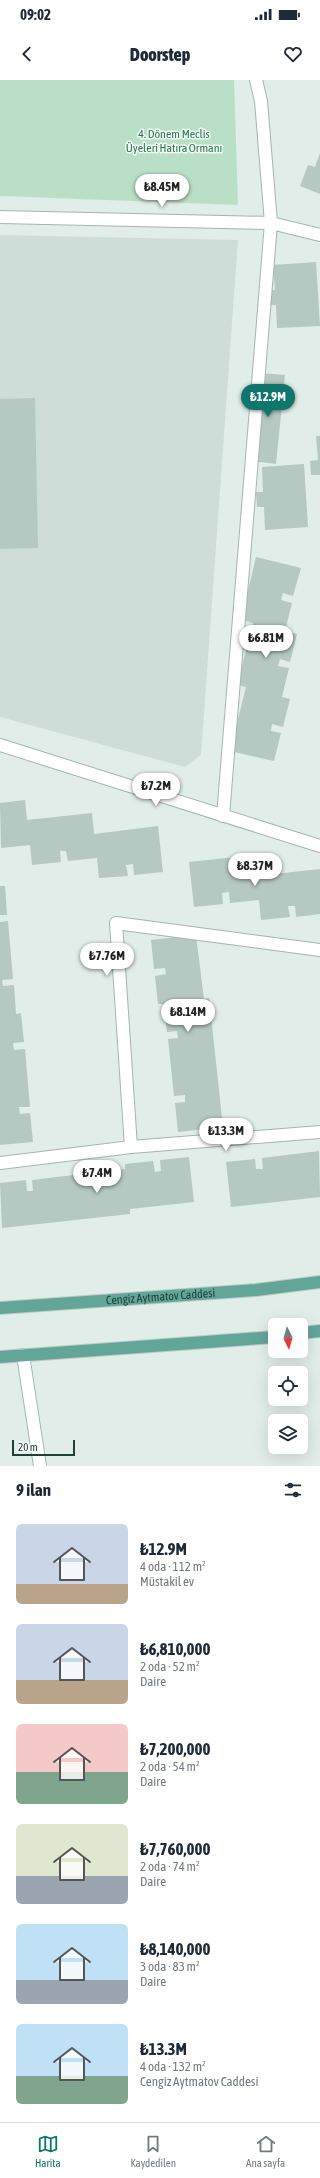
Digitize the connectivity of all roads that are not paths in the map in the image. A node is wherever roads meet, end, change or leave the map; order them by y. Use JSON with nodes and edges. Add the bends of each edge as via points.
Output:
{"nodes":[{"id":1,"x":256,"y":80,"type":"edge"},
{"id":2,"x":0,"y":217,"type":"edge"},
{"id":3,"x":271,"y":223,"type":"junction"},
{"id":4,"x":320,"y":234,"type":"edge"},
{"id":5,"x":0,"y":745,"type":"edge"},
{"id":6,"x":224,"y":816,"type":"junction"},
{"id":7,"x":320,"y":846,"type":"edge"},
{"id":8,"x":320,"y":950,"type":"edge"},
{"id":9,"x":320,"y":1132,"type":"edge"},
{"id":10,"x":130,"y":1147,"type":"junction"},
{"id":11,"x":0,"y":1163,"type":"edge"},
{"id":12,"x":320,"y":1282,"type":"edge"},
{"id":13,"x":0,"y":1308,"type":"edge"},
{"id":14,"x":320,"y":1331,"type":"edge"},
{"id":15,"x":308,"y":1332,"type":"edge"},
{"id":16,"x":268,"y":1338,"type":"edge"},
{"id":17,"x":23,"y":1355,"type":"junction"},
{"id":18,"x":0,"y":1357,"type":"edge"},
{"id":19,"x":40,"y":1466,"type":"edge"}],
"edges":[{"from":1,"to":3,"type":"street","via":[[261,101]]},
{"from":2,"to":3,"type":"street"},
{"from":3,"to":4,"type":"street"},
{"from":3,"to":6,"type":"street"},
{"from":5,"to":6,"type":"street"},
{"from":6,"to":7,"type":"street"},
{"from":8,"to":10,"type":"street","via":[[116,923]]},
{"from":9,"to":10,"type":"street"},
{"from":10,"to":11,"type":"street"},
{"from":12,"to":13,"type":"main road","name":"Cengiz Aytmatov Caddesi","via":[[256,1290]]},
{"from":14,"to":15,"type":"main road"},
{"from":16,"to":17,"type":"main road"},
{"from":17,"to":18,"type":"main road"},
{"from":17,"to":19,"type":"street"}]}
